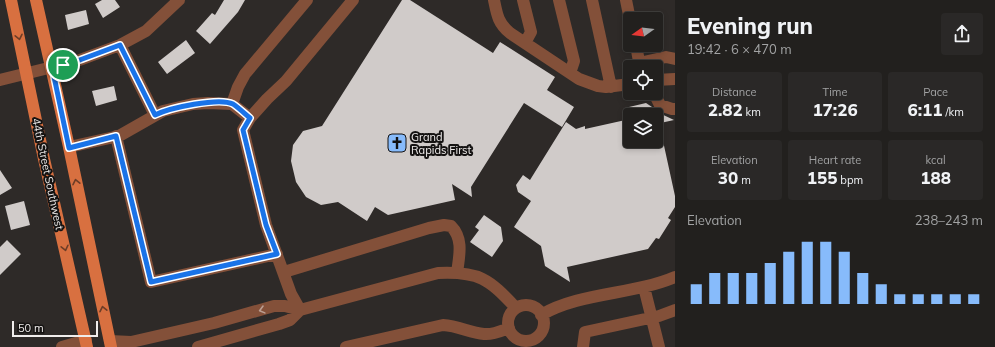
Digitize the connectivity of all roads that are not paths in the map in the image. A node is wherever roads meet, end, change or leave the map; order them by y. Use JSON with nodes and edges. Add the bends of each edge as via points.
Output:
{"nodes":[{"id":1,"x":11,"y":0,"type":"edge"},
{"id":2,"x":36,"y":0,"type":"edge"},
{"id":3,"x":179,"y":0,"type":"edge"},
{"id":4,"x":307,"y":0,"type":"edge"},
{"id":5,"x":352,"y":0,"type":"edge"},
{"id":6,"x":494,"y":0,"type":"edge"},
{"id":7,"x":524,"y":0,"type":"edge"},
{"id":8,"x":559,"y":0,"type":"edge"},
{"id":9,"x":592,"y":0,"type":"edge"},
{"id":10,"x":626,"y":0,"type":"edge"},
{"id":11,"x":628,"y":12,"type":"edge"},
{"id":12,"x":526,"y":43,"type":"junction"},
{"id":13,"x":120,"y":45,"type":"junction"},
{"id":14,"x":675,"y":58,"type":"edge"},
{"id":15,"x":656,"y":60,"type":"edge"},
{"id":16,"x":52,"y":67,"type":"junction"},
{"id":17,"x":26,"y":73,"type":"junction"},
{"id":18,"x":570,"y":73,"type":"junction"},
{"id":19,"x":675,"y":79,"type":"edge"},
{"id":20,"x":0,"y":80,"type":"edge"},
{"id":21,"x":663,"y":80,"type":"edge"},
{"id":22,"x":623,"y":85,"type":"edge"},
{"id":23,"x":611,"y":87,"type":"junction"},
{"id":24,"x":658,"y":100,"type":"edge"},
{"id":25,"x":232,"y":104,"type":"junction"},
{"id":26,"x":675,"y":109,"type":"edge"},
{"id":27,"x":155,"y":115,"type":"junction"},
{"id":28,"x":250,"y":118,"type":"junction"},
{"id":29,"x":116,"y":136,"type":"junction"},
{"id":30,"x":69,"y":148,"type":"junction"},
{"id":31,"x":277,"y":254,"type":"junction"},
{"id":32,"x":284,"y":272,"type":"junction"},
{"id":33,"x":457,"y":273,"type":"junction"},
{"id":34,"x":675,"y":277,"type":"edge"},
{"id":35,"x":644,"y":287,"type":"junction"},
{"id":36,"x":516,"y":308,"type":"junction"},
{"id":37,"x":300,"y":310,"type":"junction"},
{"id":38,"x":675,"y":310,"type":"edge"},
{"id":39,"x":541,"y":315,"type":"junction"},
{"id":40,"x":652,"y":317,"type":"junction"},
{"id":41,"x":509,"y":328,"type":"junction"},
{"id":42,"x":533,"y":343,"type":"edge"},
{"id":43,"x":111,"y":344,"type":"edge"},
{"id":44,"x":88,"y":345,"type":"edge"},
{"id":45,"x":62,"y":347,"type":"edge"},
{"id":46,"x":198,"y":347,"type":"edge"},
{"id":47,"x":346,"y":347,"type":"edge"},
{"id":48,"x":583,"y":347,"type":"edge"},
{"id":49,"x":659,"y":347,"type":"edge"}],
"edges":[{"from":1,"to":17,"type":"main road","name":"44th Street Southwest","one_way":true},
{"from":2,"to":16,"type":"main road"},
{"from":3,"to":13,"type":"street","via":[[146,32]]},
{"from":4,"to":25,"type":"street","via":[[245,74]]},
{"from":5,"to":28,"type":"street","via":[[286,81]]},
{"from":6,"to":12,"type":"street","via":[[501,26]]},
{"from":7,"to":12,"type":"street","via":[[531,32]]},
{"from":8,"to":18,"type":"street","via":[[574,61]]},
{"from":9,"to":23,"type":"street"},
{"from":10,"to":11,"type":"street"},
{"from":12,"to":18,"type":"street"},
{"from":13,"to":16,"type":"street"},
{"from":13,"to":27,"type":"street"},
{"from":14,"to":15,"type":"street"},
{"from":16,"to":17,"type":"street"},
{"from":16,"to":30,"type":"main road"},
{"from":17,"to":20,"type":"street"},
{"from":17,"to":44,"type":"main road","name":"44th Street Southwest","one_way":true},
{"from":18,"to":23,"type":"street","via":[[590,83]]},
{"from":19,"to":21,"type":"street"},
{"from":22,"to":23,"type":"street"},
{"from":24,"to":26,"type":"street","via":[[660,105]]},
{"from":25,"to":27,"type":"street","via":[[192,104],[168,109]]},
{"from":25,"to":28,"type":"street"},
{"from":27,"to":29,"type":"street"},
{"from":28,"to":31,"type":"street","via":[[243,130],[266,225]]},
{"from":29,"to":30,"type":"street"},
{"from":29,"to":31,"type":"street","via":[[151,282]]},
{"from":43,"to":30,"type":"main road","one_way":true},
{"from":31,"to":32,"type":"street"},
{"from":32,"to":33,"type":"street","via":[[444,225],[451,226],[458,235],[460,247]]},
{"from":32,"to":37,"type":"street","via":[[291,294]]},
{"from":33,"to":36,"type":"street","via":[[488,281]]},
{"from":33,"to":37,"type":"street","via":[[429,274]]},
{"from":34,"to":35,"type":"street"},
{"from":35,"to":39,"type":"street","via":[[564,305]]},
{"from":35,"to":40,"type":"street"},
{"from":36,"to":39,"type":"street","via":[[527,305]]},
{"from":36,"to":41,"type":"street","via":[[509,317]]},
{"from":37,"to":43,"type":"street","one_way":true,"via":[[274,306],[214,323],[132,342]]},
{"from":37,"to":46,"type":"street","via":[[290,320],[279,324]]},
{"from":38,"to":40,"type":"street"},
{"from":39,"to":42,"type":"street","via":[[543,327]]},
{"from":40,"to":48,"type":"street","via":[[586,332]]},
{"from":40,"to":49,"type":"street"},
{"from":41,"to":42,"type":"street","via":[[516,338]]},
{"from":41,"to":47,"type":"street","via":[[484,334],[457,326],[443,325]]},
{"from":44,"to":45,"type":"street"}]}
